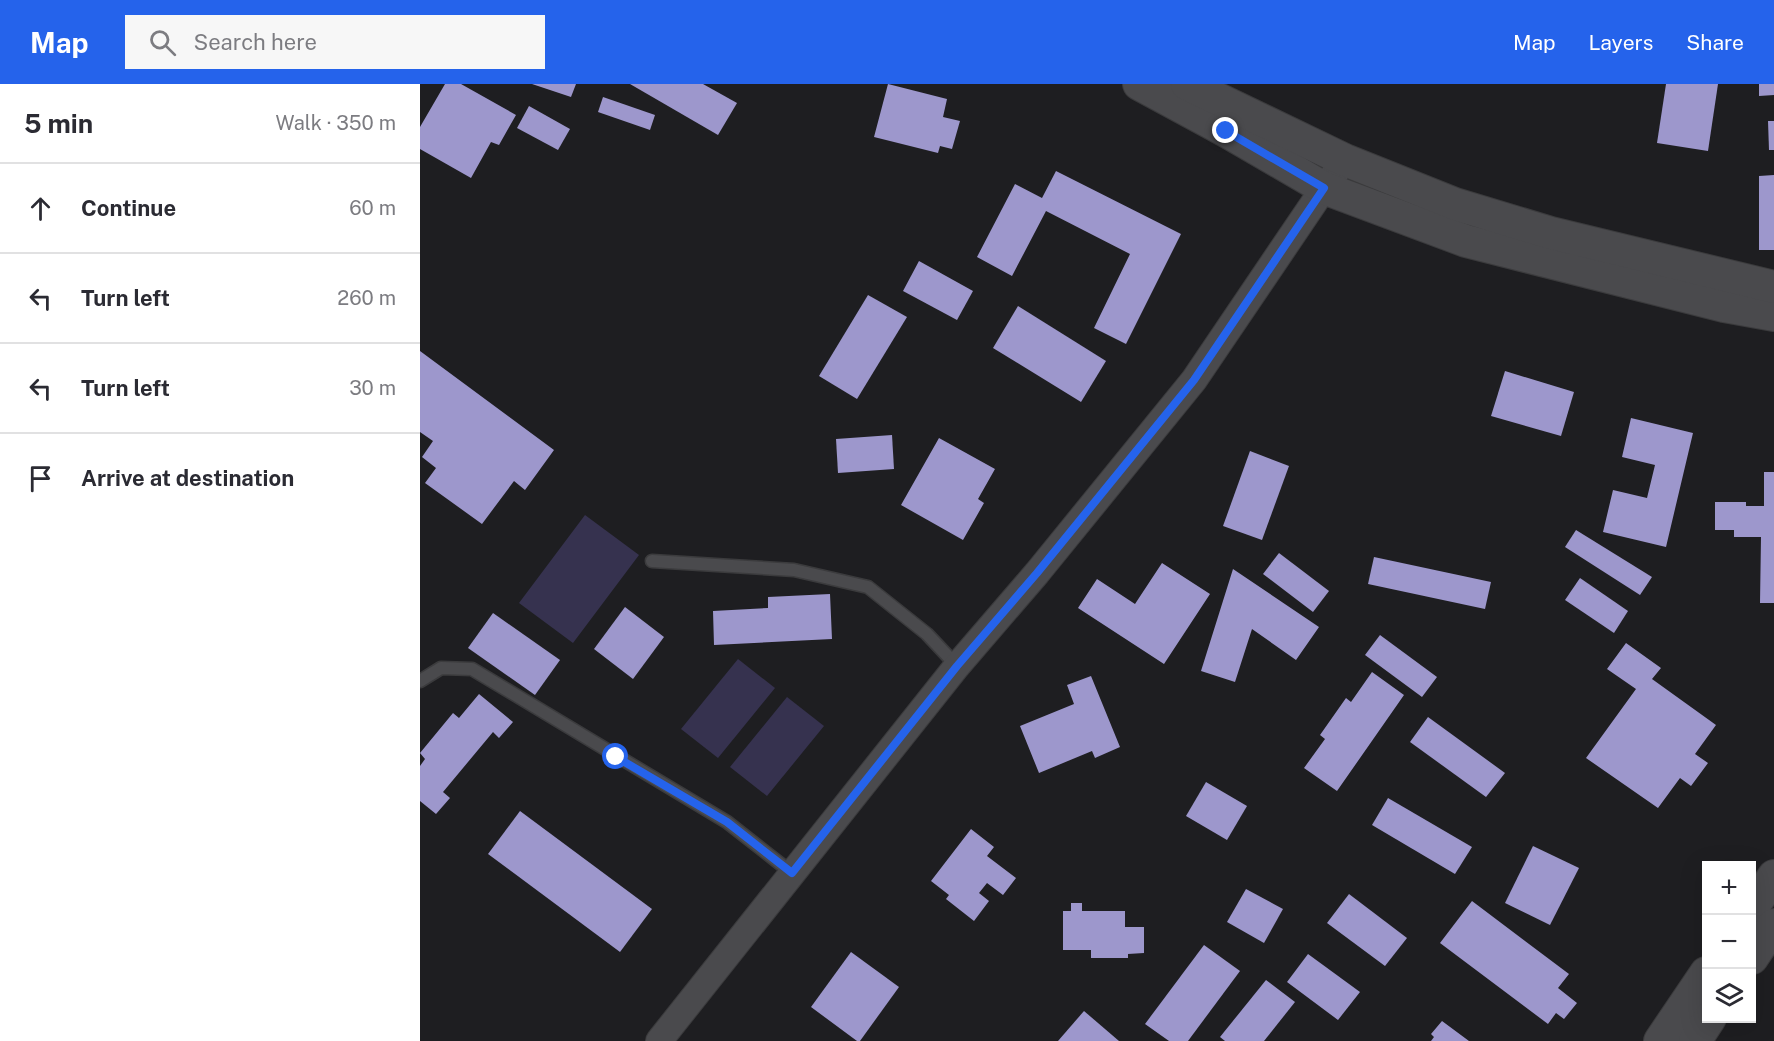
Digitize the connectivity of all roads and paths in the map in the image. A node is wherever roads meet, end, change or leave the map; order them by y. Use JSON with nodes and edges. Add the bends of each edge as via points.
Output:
{"nodes":[{"id":1,"x":1139,"y":84,"type":"edge"},
{"id":2,"x":1187,"y":84,"type":"edge"},
{"id":3,"x":1345,"y":160,"type":"junction"},
{"id":4,"x":1324,"y":188,"type":"junction"},
{"id":5,"x":1774,"y":287,"type":"edge"},
{"id":6,"x":1774,"y":315,"type":"edge"},
{"id":7,"x":652,"y":561,"type":"dead end"},
{"id":8,"x":957,"y":666,"type":"junction"},
{"id":9,"x":420,"y":681,"type":"edge"},
{"id":10,"x":792,"y":873,"type":"junction"},
{"id":11,"x":1774,"y":876,"type":"edge"},
{"id":12,"x":1756,"y":902,"type":"edge"},
{"id":13,"x":1774,"y":925,"type":"edge"},
{"id":14,"x":1756,"y":952,"type":"edge"},
{"id":15,"x":1702,"y":980,"type":"edge"},
{"id":16,"x":1707,"y":1023,"type":"edge"},
{"id":17,"x":659,"y":1041,"type":"edge"},
{"id":18,"x":1660,"y":1041,"type":"edge"},
{"id":19,"x":1695,"y":1041,"type":"edge"}],
"edges":[{"from":1,"to":4,"type":"street"},
{"from":2,"to":3,"type":"street"},
{"from":3,"to":4,"type":"street"},
{"from":3,"to":5,"type":"street","via":[[1455,204]]},
{"from":4,"to":6,"type":"street","via":[[1466,241]]},
{"from":4,"to":8,"type":"street","via":[[1194,380]]},
{"from":7,"to":8,"type":"lane","via":[[794,570],[868,587],[927,634]]},
{"from":8,"to":10,"type":"street"},
{"from":9,"to":10,"type":"lane","via":[[441,668],[472,669],[727,822]]},
{"from":10,"to":17,"type":"street"},
{"from":11,"to":12,"type":"street"},
{"from":13,"to":14,"type":"street"},
{"from":15,"to":18,"type":"street"},
{"from":16,"to":19,"type":"street"}]}
